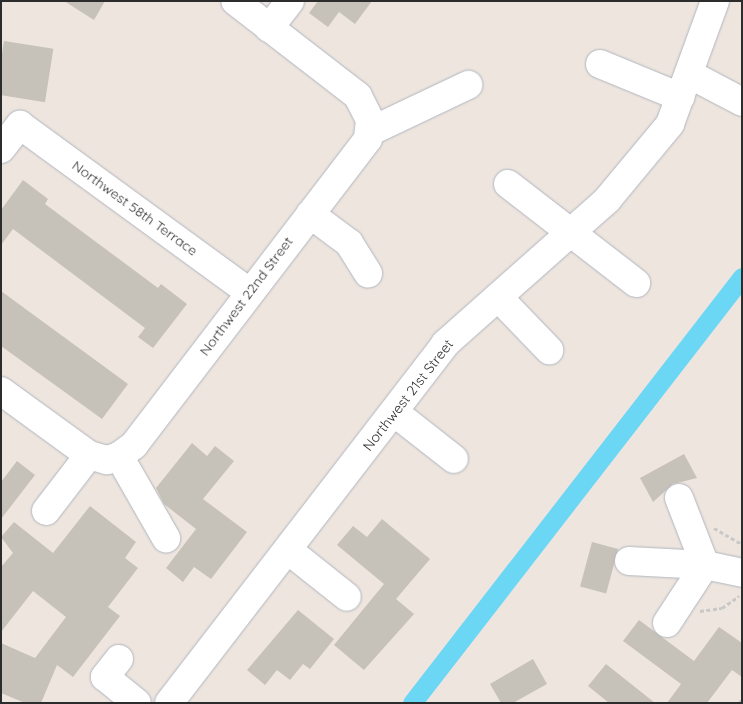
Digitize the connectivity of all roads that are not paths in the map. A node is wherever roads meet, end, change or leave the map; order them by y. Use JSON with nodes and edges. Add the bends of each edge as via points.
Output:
{"nodes":[{"id":1,"x":235,"y":1,"type":"edge"},
{"id":2,"x":290,"y":1,"type":"edge"},
{"id":3,"x":715,"y":1,"type":"edge"},
{"id":4,"x":269,"y":28,"type":"junction"},
{"id":5,"x":600,"y":64,"type":"dead end"},
{"id":6,"x":468,"y":85,"type":"dead end"},
{"id":7,"x":684,"y":86,"type":"junction"},
{"id":8,"x":742,"y":102,"type":"edge"},
{"id":9,"x":369,"y":126,"type":"junction"},
{"id":10,"x":1,"y":149,"type":"edge"},
{"id":11,"x":508,"y":184,"type":"dead end"},
{"id":12,"x":310,"y":214,"type":"junction"},
{"id":13,"x":571,"y":232,"type":"junction"},
{"id":14,"x":368,"y":274,"type":"dead end"},
{"id":15,"x":636,"y":284,"type":"dead end"},
{"id":16,"x":249,"y":292,"type":"junction"},
{"id":17,"x":498,"y":297,"type":"junction"},
{"id":18,"x":549,"y":350,"type":"dead end"},
{"id":19,"x":1,"y":391,"type":"edge"},
{"id":20,"x":394,"y":412,"type":"junction"},
{"id":21,"x":105,"y":457,"type":"junction"},
{"id":22,"x":454,"y":459,"type":"dead end"},
{"id":23,"x":679,"y":498,"type":"dead end"},
{"id":24,"x":46,"y":511,"type":"dead end"},
{"id":25,"x":166,"y":538,"type":"dead end"},
{"id":26,"x":288,"y":550,"type":"junction"},
{"id":27,"x":628,"y":561,"type":"dead end"},
{"id":28,"x":705,"y":565,"type":"junction"},
{"id":29,"x":742,"y":573,"type":"edge"},
{"id":30,"x":347,"y":597,"type":"dead end"},
{"id":31,"x":666,"y":622,"type":"dead end"},
{"id":32,"x":119,"y":659,"type":"dead end"},
{"id":33,"x":137,"y":703,"type":"edge"},
{"id":34,"x":169,"y":703,"type":"edge"}],
"edges":[{"from":1,"to":4,"type":"street"},
{"from":2,"to":4,"type":"street"},
{"from":3,"to":7,"type":"street","name":"Northwest 21st Street"},
{"from":4,"to":9,"type":"street","via":[[358,96]]},
{"from":5,"to":7,"type":"street"},
{"from":6,"to":9,"type":"street"},
{"from":7,"to":8,"type":"street"},
{"from":7,"to":13,"type":"street","name":"Northwest 21st Street","via":[[670,124],[607,200]]},
{"from":9,"to":12,"type":"street","name":"Northwest 22nd Street"},
{"from":10,"to":16,"type":"street","name":"Northwest 58th Terrace","via":[[20,125]]},
{"from":11,"to":13,"type":"street"},
{"from":12,"to":14,"type":"street","via":[[349,243]]},
{"from":12,"to":16,"type":"street","name":"Northwest 22nd Street"},
{"from":13,"to":15,"type":"street"},
{"from":13,"to":17,"type":"street","name":"Northwest 21st Street"},
{"from":16,"to":21,"type":"street","name":"Northwest 22nd Street","via":[[134,445]]},
{"from":17,"to":18,"type":"street"},
{"from":17,"to":20,"type":"street","name":"Northwest 21st Street","via":[[445,344]]},
{"from":19,"to":21,"type":"street"},
{"from":20,"to":22,"type":"street"},
{"from":20,"to":26,"type":"street","name":"Northwest 21st Street"},
{"from":21,"to":24,"type":"street","name":"Northwest 22nd Street"},
{"from":21,"to":25,"type":"street"},
{"from":23,"to":28,"type":"street"},
{"from":26,"to":30,"type":"street"},
{"from":26,"to":34,"type":"street","name":"Northwest 21st Street"},
{"from":27,"to":28,"type":"street"},
{"from":28,"to":29,"type":"street"},
{"from":28,"to":31,"type":"street"},
{"from":32,"to":33,"type":"street","via":[[105,677]]}]}
